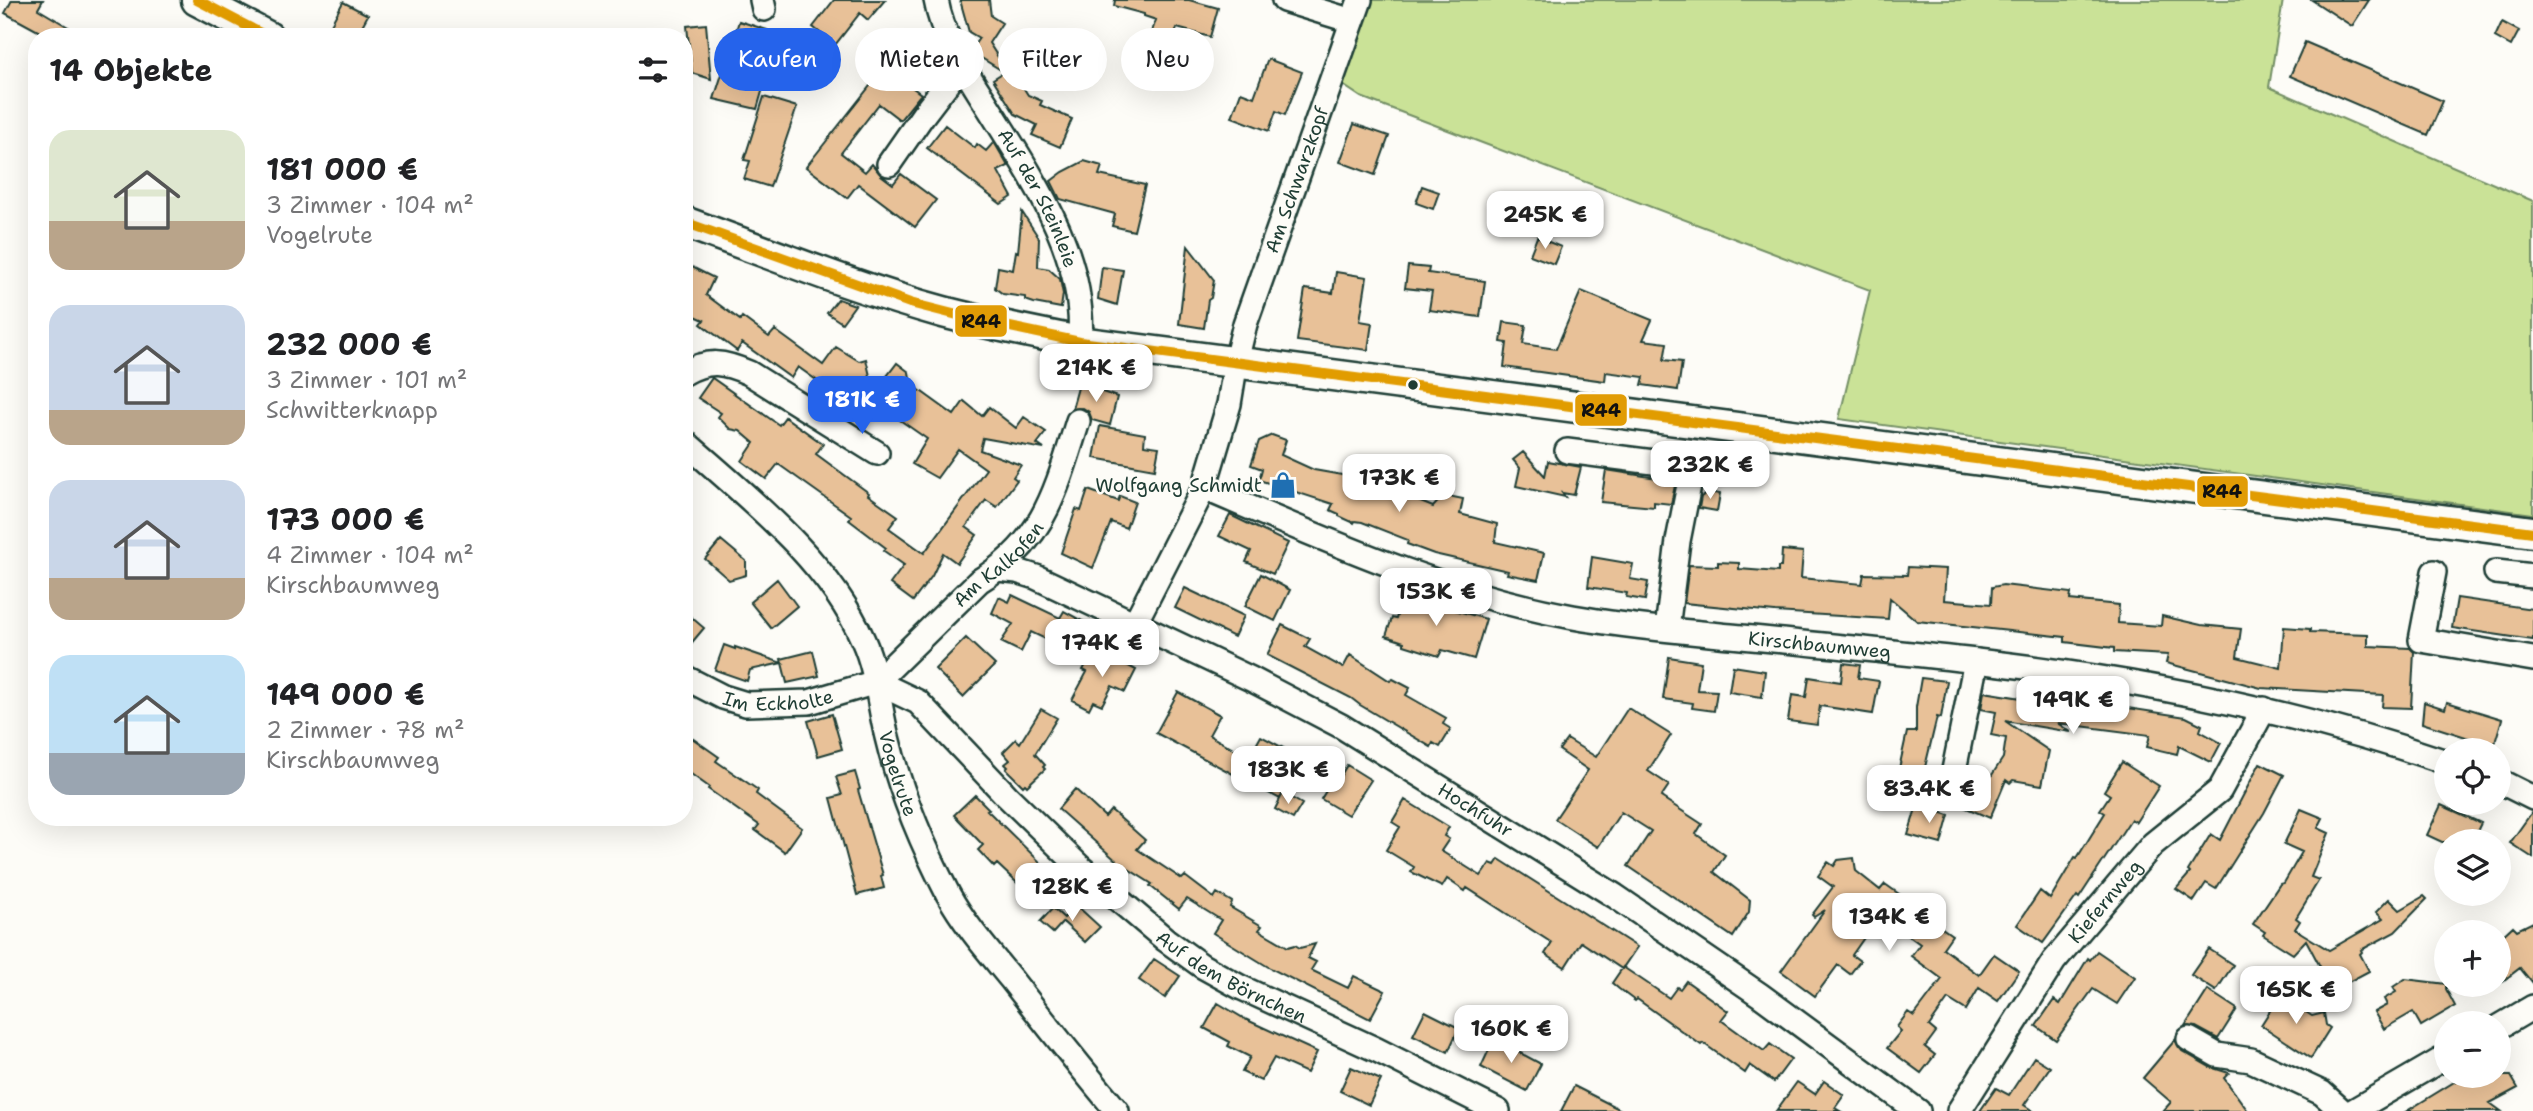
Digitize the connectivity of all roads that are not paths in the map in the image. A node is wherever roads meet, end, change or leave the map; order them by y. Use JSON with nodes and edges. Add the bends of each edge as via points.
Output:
{"nodes":[{"id":1,"x":197,"y":0,"type":"edge"},
{"id":2,"x":936,"y":0,"type":"edge"},
{"id":3,"x":1283,"y":0,"type":"edge"},
{"id":4,"x":1356,"y":10,"type":"edge"},
{"id":5,"x":251,"y":28,"type":"edge"},
{"id":6,"x":945,"y":28,"type":"edge"},
{"id":7,"x":941,"y":91,"type":"edge"},
{"id":8,"x":979,"y":91,"type":"edge"},
{"id":9,"x":890,"y":164,"type":"dead end"},
{"id":10,"x":693,"y":225,"type":"edge"},
{"id":11,"x":1080,"y":342,"type":"junction"},
{"id":12,"x":1236,"y":361,"type":"junction"},
{"id":13,"x":693,"y":368,"type":"edge"},
{"id":14,"x":1077,"y":421,"type":"dead end"},
{"id":15,"x":693,"y":449,"type":"edge"},
{"id":16,"x":1567,"y":451,"type":"dead end"},
{"id":17,"x":877,"y":453,"type":"dead end"},
{"id":18,"x":1204,"y":488,"type":"junction"},
{"id":19,"x":2533,"y":532,"type":"edge"},
{"id":20,"x":999,"y":569,"type":"junction"},
{"id":21,"x":2434,"y":572,"type":"dead end"},
{"id":22,"x":2496,"y":572,"type":"dead end"},
{"id":23,"x":2533,"y":576,"type":"edge"},
{"id":24,"x":1135,"y":623,"type":"junction"},
{"id":25,"x":1667,"y":629,"type":"junction"},
{"id":26,"x":2533,"y":659,"type":"edge"},
{"id":27,"x":1976,"y":661,"type":"junction"},
{"id":28,"x":693,"y":682,"type":"edge"},
{"id":29,"x":876,"y":682,"type":"junction"},
{"id":30,"x":2263,"y":709,"type":"junction"},
{"id":31,"x":2434,"y":757,"type":"edge"},
{"id":32,"x":1951,"y":785,"type":"dead end"},
{"id":33,"x":2511,"y":787,"type":"edge"},
{"id":34,"x":2533,"y":798,"type":"edge"},
{"id":35,"x":2533,"y":1007,"type":"edge"},
{"id":36,"x":2511,"y":1020,"type":"edge"},
{"id":37,"x":2189,"y":1039,"type":"dead end"},
{"id":38,"x":2434,"y":1064,"type":"edge"},
{"id":39,"x":1117,"y":1111,"type":"edge"},
{"id":40,"x":1498,"y":1111,"type":"edge"},
{"id":41,"x":1918,"y":1111,"type":"edge"},
{"id":42,"x":1959,"y":1111,"type":"edge"},
{"id":43,"x":2342,"y":1111,"type":"edge"},
{"id":44,"x":2353,"y":1111,"type":"edge"}],
"edges":[{"from":1,"to":5,"type":"main road"},
{"from":2,"to":6,"type":"street","name":"Auf der Steinleie"},
{"from":3,"to":4,"type":"street"},
{"from":4,"to":12,"type":"street","name":"Am Schwarzkopf"},
{"from":7,"to":9,"type":"street"},
{"from":8,"to":11,"type":"street","name":"Auf der Steinleie","via":[[1051,216],[1076,279]]},
{"from":10,"to":11,"type":"main road","via":[[930,308]]},
{"from":11,"to":12,"type":"main road"},
{"from":12,"to":18,"type":"street","name":"Am Schwarzkopf","via":[[1229,404]]},
{"from":12,"to":19,"type":"main road"},
{"from":13,"to":17,"type":"street","via":[[728,364],[749,373]]},
{"from":14,"to":20,"type":"street","name":"Am Kalkofen","via":[[1053,498],[1031,536]]},
{"from":15,"to":29,"type":"street","name":"Vogelrute","via":[[830,583],[863,640]]},
{"from":16,"to":25,"type":"street","via":[[1685,466],[1691,475]]},
{"from":18,"to":24,"type":"street","name":"Am Schwarzkopf"},
{"from":18,"to":25,"type":"street","name":"Kirschbaumweg","via":[[1379,561],[1495,600],[1574,618]]},
{"from":20,"to":24,"type":"street","name":"Hochfuhr","via":[[1036,577]]},
{"from":20,"to":29,"type":"street","name":"Am Kalkofen","via":[[979,581]]},
{"from":21,"to":26,"type":"street","via":[[2421,640]]},
{"from":22,"to":23,"type":"street"},
{"from":24,"to":41,"type":"street","name":"Hochfuhr","via":[[1341,726],[1615,896]]},
{"from":25,"to":27,"type":"street","name":"Kirschbaumweg"},
{"from":27,"to":30,"type":"street","name":"Kirschbaumweg","via":[[2108,678]]},
{"from":27,"to":32,"type":"street"},
{"from":28,"to":29,"type":"street","name":"Im Eckholte","via":[[746,704],[809,702]]},
{"from":29,"to":39,"type":"street","name":"Vogelrute","via":[[902,794],[950,898]]},
{"from":29,"to":40,"type":"street","name":"Auf dem Börnchen","via":[[918,702],[1081,868],[1202,965]]},
{"from":30,"to":31,"type":"street","name":"Kirschbaumweg"},
{"from":30,"to":42,"type":"street","name":"Kiefernweg","via":[[2220,790],[2153,844],[2054,961]]},
{"from":33,"to":34,"type":"street"},
{"from":35,"to":36,"type":"street"},
{"from":37,"to":43,"type":"street","via":[[2217,1055],[2251,1060],[2322,1093]]},
{"from":38,"to":44,"type":"street"}]}
